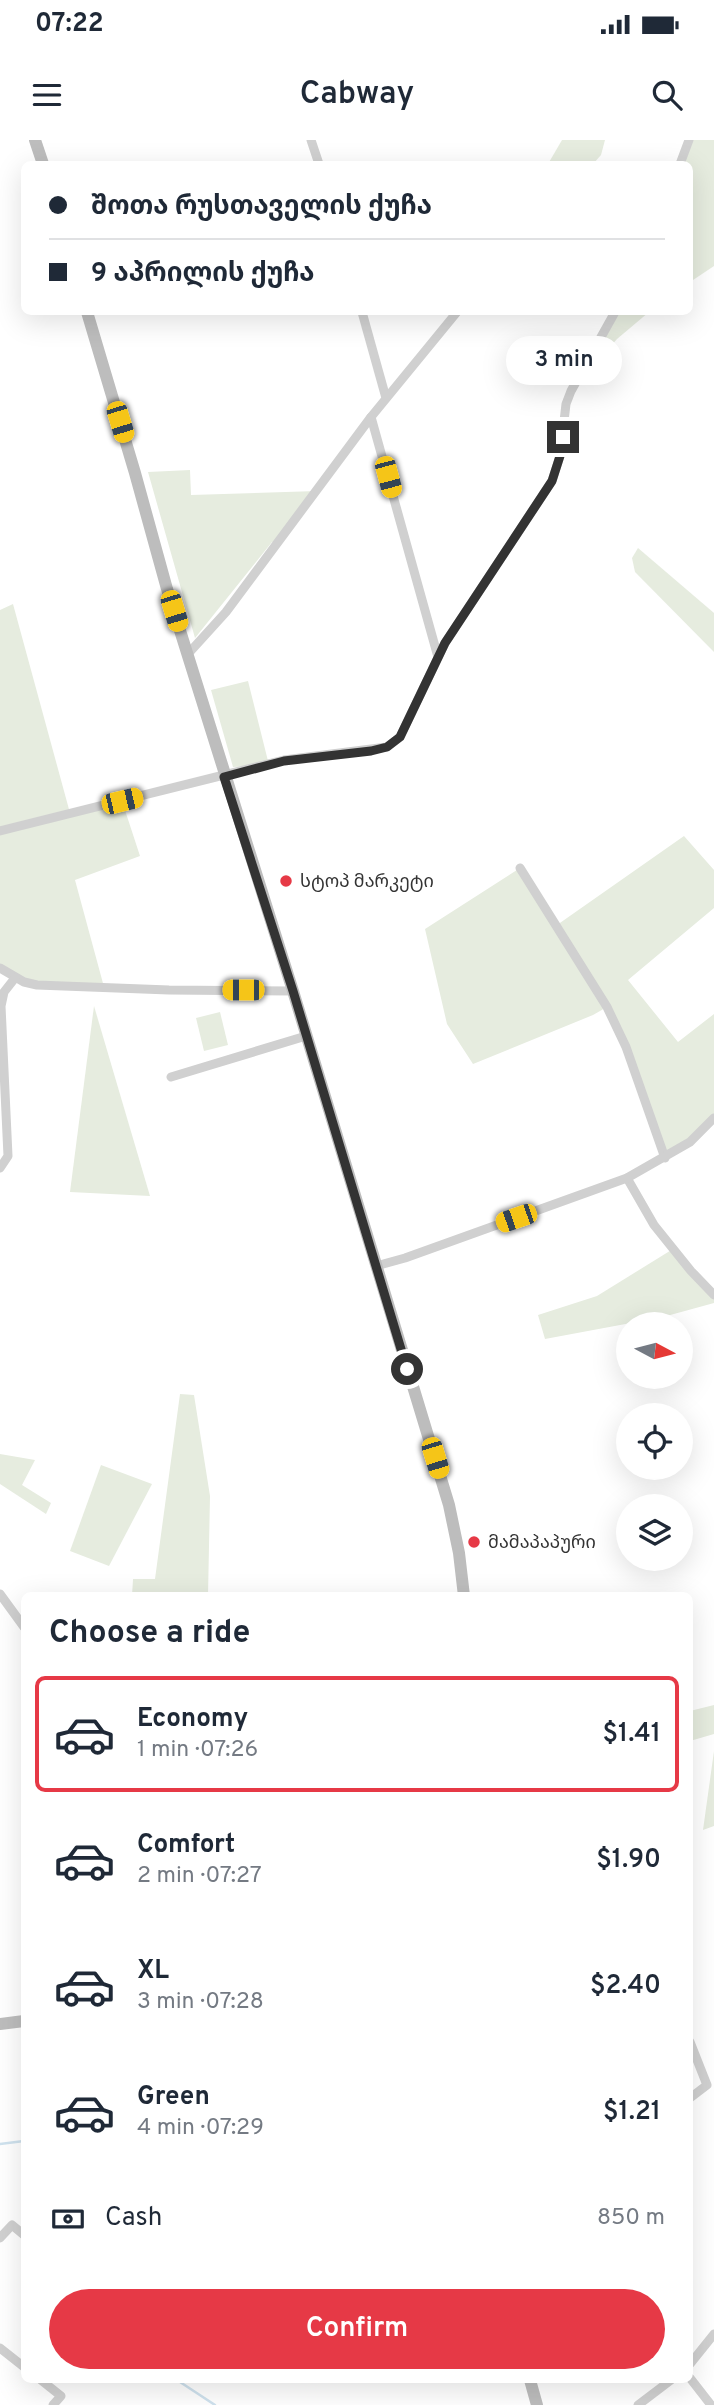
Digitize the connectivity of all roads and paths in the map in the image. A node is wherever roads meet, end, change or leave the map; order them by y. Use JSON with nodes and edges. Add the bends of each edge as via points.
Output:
{"nodes":[{"id":1,"x":35,"y":140,"type":"edge"},
{"id":2,"x":312,"y":140,"type":"edge"},
{"id":3,"x":688,"y":140,"type":"edge"},
{"id":4,"x":42,"y":161,"type":"edge"},
{"id":5,"x":318,"y":161,"type":"edge"},
{"id":6,"x":681,"y":161,"type":"edge"},
{"id":7,"x":88,"y":315,"type":"edge"},
{"id":8,"x":363,"y":315,"type":"edge"},
{"id":9,"x":455,"y":315,"type":"edge"},
{"id":10,"x":613,"y":315,"type":"edge"},
{"id":11,"x":386,"y":398,"type":"junction"},
{"id":12,"x":371,"y":417,"type":"junction"},
{"id":13,"x":187,"y":655,"type":"junction"},
{"id":14,"x":438,"y":657,"type":"junction"},
{"id":15,"x":224,"y":777,"type":"junction"},
{"id":16,"x":0,"y":831,"type":"edge"},
{"id":17,"x":520,"y":868,"type":"dead end"},
{"id":18,"x":0,"y":968,"type":"edge"},
{"id":19,"x":16,"y":978,"type":"junction"},
{"id":20,"x":293,"y":991,"type":"junction"},
{"id":21,"x":306,"y":1036,"type":"junction"},
{"id":22,"x":170,"y":1077,"type":"dead end"},
{"id":23,"x":714,"y":1118,"type":"edge"},
{"id":24,"x":665,"y":1158,"type":"junction"},
{"id":25,"x":0,"y":1168,"type":"edge"},
{"id":26,"x":627,"y":1178,"type":"junction"},
{"id":27,"x":376,"y":1266,"type":"junction"},
{"id":28,"x":714,"y":1295,"type":"edge"},
{"id":29,"x":464,"y":1592,"type":"edge"},
{"id":30,"x":0,"y":1594,"type":"edge"},
{"id":31,"x":21,"y":1623,"type":"edge"},
{"id":32,"x":21,"y":2021,"type":"edge"},
{"id":33,"x":0,"y":2024,"type":"edge"},
{"id":34,"x":693,"y":2050,"type":"edge"},
{"id":35,"x":693,"y":2096,"type":"edge"},
{"id":36,"x":21,"y":2232,"type":"edge"},
{"id":37,"x":0,"y":2238,"type":"edge"},
{"id":38,"x":714,"y":2334,"type":"edge"},
{"id":39,"x":0,"y":2348,"type":"edge"},
{"id":40,"x":693,"y":2360,"type":"edge"},
{"id":41,"x":21,"y":2365,"type":"edge"},
{"id":42,"x":693,"y":2382,"type":"edge"},
{"id":43,"x":45,"y":2383,"type":"edge"},
{"id":44,"x":531,"y":2383,"type":"edge"},
{"id":45,"x":667,"y":2383,"type":"edge"},
{"id":46,"x":54,"y":2405,"type":"edge"},
{"id":47,"x":537,"y":2405,"type":"edge"},
{"id":48,"x":638,"y":2405,"type":"edge"},
{"id":49,"x":711,"y":2405,"type":"edge"}],
"edges":[{"from":1,"to":4,"type":"main road"},
{"from":2,"to":5,"type":"street"},
{"from":3,"to":6,"type":"street"},
{"from":7,"to":13,"type":"main road"},
{"from":8,"to":11,"type":"street"},
{"from":9,"to":11,"type":"street"},
{"from":10,"to":14,"type":"street","via":[[566,404],[552,481]]},
{"from":11,"to":12,"type":"street"},
{"from":12,"to":13,"type":"street","via":[[226,612]]},
{"from":12,"to":14,"type":"street"},
{"from":13,"to":15,"type":"main road"},
{"from":14,"to":15,"type":"street","via":[[400,737],[387,747],[284,761]]},
{"from":15,"to":16,"type":"street"},
{"from":15,"to":20,"type":"main road"},
{"from":17,"to":24,"type":"street","via":[[607,1007]]},
{"from":18,"to":19,"type":"street"},
{"from":19,"to":20,"type":"street","via":[[37,985]]},
{"from":19,"to":25,"type":"street","via":[[4,992],[1,1006],[8,1156]]},
{"from":20,"to":21,"type":"main road"},
{"from":21,"to":22,"type":"street"},
{"from":21,"to":27,"type":"main road"},
{"from":23,"to":24,"type":"street"},
{"from":24,"to":26,"type":"street"},
{"from":26,"to":27,"type":"street"},
{"from":26,"to":28,"type":"street","via":[[654,1225]]},
{"from":27,"to":29,"type":"main road","via":[[449,1505]]},
{"from":30,"to":31,"type":"street"},
{"from":32,"to":33,"type":"main road"},
{"from":34,"to":35,"type":"street","via":[[707,2085]]},
{"from":36,"to":37,"type":"street","via":[[12,2225]]},
{"from":38,"to":40,"type":"street"},
{"from":39,"to":41,"type":"street"},
{"from":42,"to":49,"type":"street"},
{"from":43,"to":46,"type":"street","via":[[61,2396]]},
{"from":44,"to":47,"type":"main road"},
{"from":45,"to":48,"type":"street"}]}
